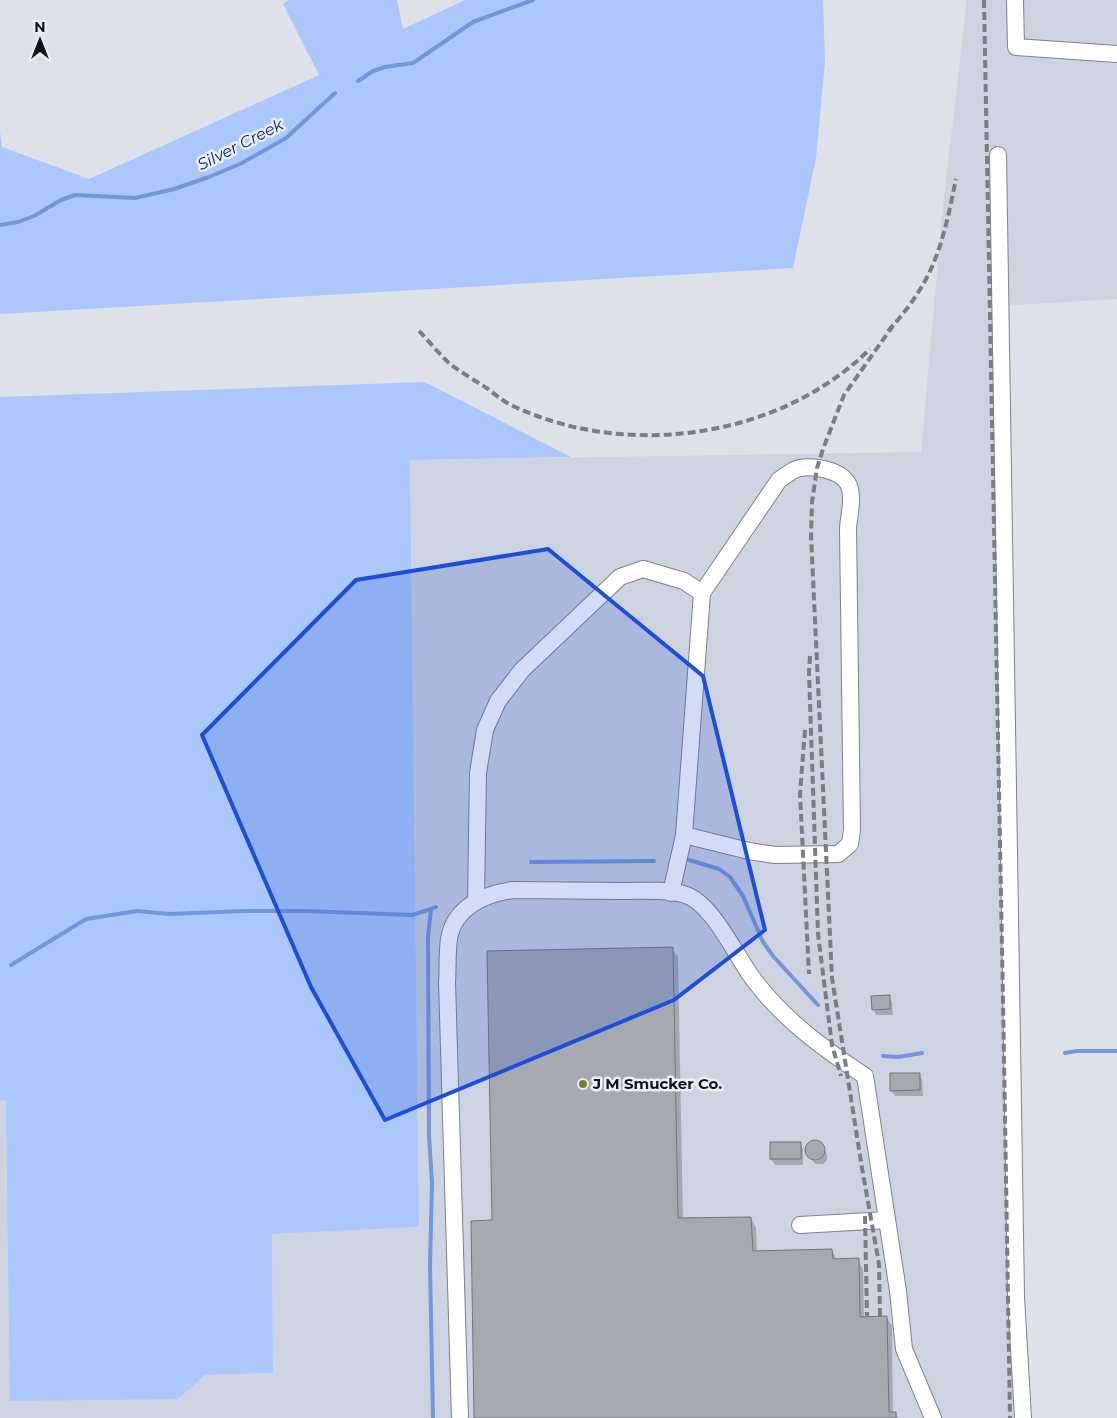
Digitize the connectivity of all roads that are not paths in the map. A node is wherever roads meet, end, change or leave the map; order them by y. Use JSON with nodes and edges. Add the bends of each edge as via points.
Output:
{"nodes":[{"id":1,"x":1015,"y":0,"type":"edge"},
{"id":2,"x":1117,"y":54,"type":"edge"},
{"id":3,"x":998,"y":155,"type":"dead end"},
{"id":4,"x":702,"y":593,"type":"junction"},
{"id":5,"x":684,"y":835,"type":"junction"},
{"id":6,"x":671,"y":892,"type":"junction"},
{"id":7,"x":476,"y":900,"type":"junction"},
{"id":8,"x":887,"y":1220,"type":"junction"},
{"id":9,"x":800,"y":1225,"type":"dead end"},
{"id":10,"x":460,"y":1418,"type":"edge"},
{"id":11,"x":933,"y":1418,"type":"edge"},
{"id":12,"x":1023,"y":1418,"type":"edge"}],
"edges":[{"from":1,"to":2,"type":"lane","via":[[1016,47]]},
{"from":3,"to":12,"type":"lane","via":[[1016,1297]]},
{"from":4,"to":5,"type":"lane"},
{"from":4,"to":5,"type":"lane","via":[[779,480],[798,468],[817,468],[835,473],[847,482],[851,495],[848,528],[850,844],[838,854],[775,855]]},
{"from":4,"to":7,"type":"lane","via":[[684,582],[643,569],[620,577],[522,670],[498,701],[485,730],[478,773]]},
{"from":5,"to":6,"type":"lane"},
{"from":6,"to":7,"type":"lane","via":[[513,890]]},
{"from":6,"to":8,"type":"lane","via":[[699,901],[774,1004],[813,1040],[865,1076]]},
{"from":7,"to":10,"type":"lane","via":[[459,916],[450,937],[447,982]]},
{"from":8,"to":9,"type":"lane"},
{"from":8,"to":11,"type":"lane","via":[[904,1349]]}]}
